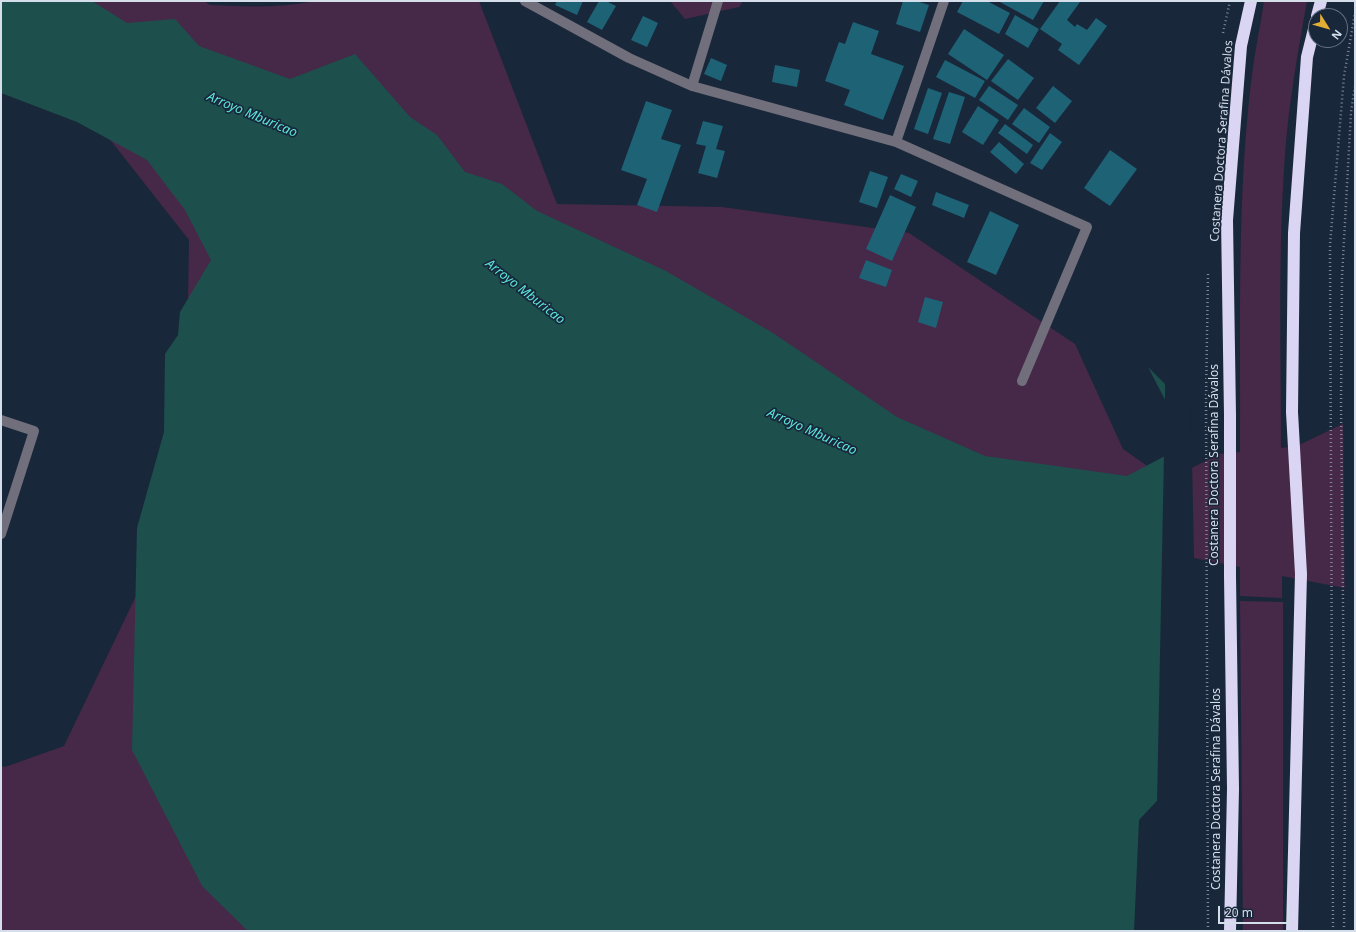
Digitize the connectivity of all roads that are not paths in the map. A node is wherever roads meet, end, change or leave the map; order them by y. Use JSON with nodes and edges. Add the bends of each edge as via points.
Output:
{"nodes":[{"id":1,"x":524,"y":1,"type":"edge"},
{"id":2,"x":718,"y":1,"type":"edge"},
{"id":3,"x":944,"y":1,"type":"edge"},
{"id":4,"x":1251,"y":1,"type":"edge"},
{"id":5,"x":1309,"y":48,"type":"edge"},
{"id":6,"x":692,"y":86,"type":"junction"},
{"id":7,"x":896,"y":142,"type":"junction"},
{"id":8,"x":1022,"y":381,"type":"dead end"},
{"id":9,"x":1,"y":420,"type":"edge"},
{"id":10,"x":1,"y":534,"type":"edge"},
{"id":11,"x":1230,"y":931,"type":"edge"},
{"id":12,"x":1292,"y":931,"type":"edge"}],
"edges":[{"from":1,"to":6,"type":"street","via":[[629,58]]},
{"from":2,"to":6,"type":"street"},
{"from":3,"to":7,"type":"street"},
{"from":4,"to":11,"type":"highway","name":"Costanera Doctora Serafina Dávalos","via":[[1241,46],[1227,220],[1234,789]]},
{"from":5,"to":12,"type":"highway","via":[[1294,233],[1292,412],[1300,574]]},
{"from":6,"to":7,"type":"street"},
{"from":7,"to":8,"type":"street","via":[[1087,227]]},
{"from":9,"to":10,"type":"street","via":[[34,431]]}]}
